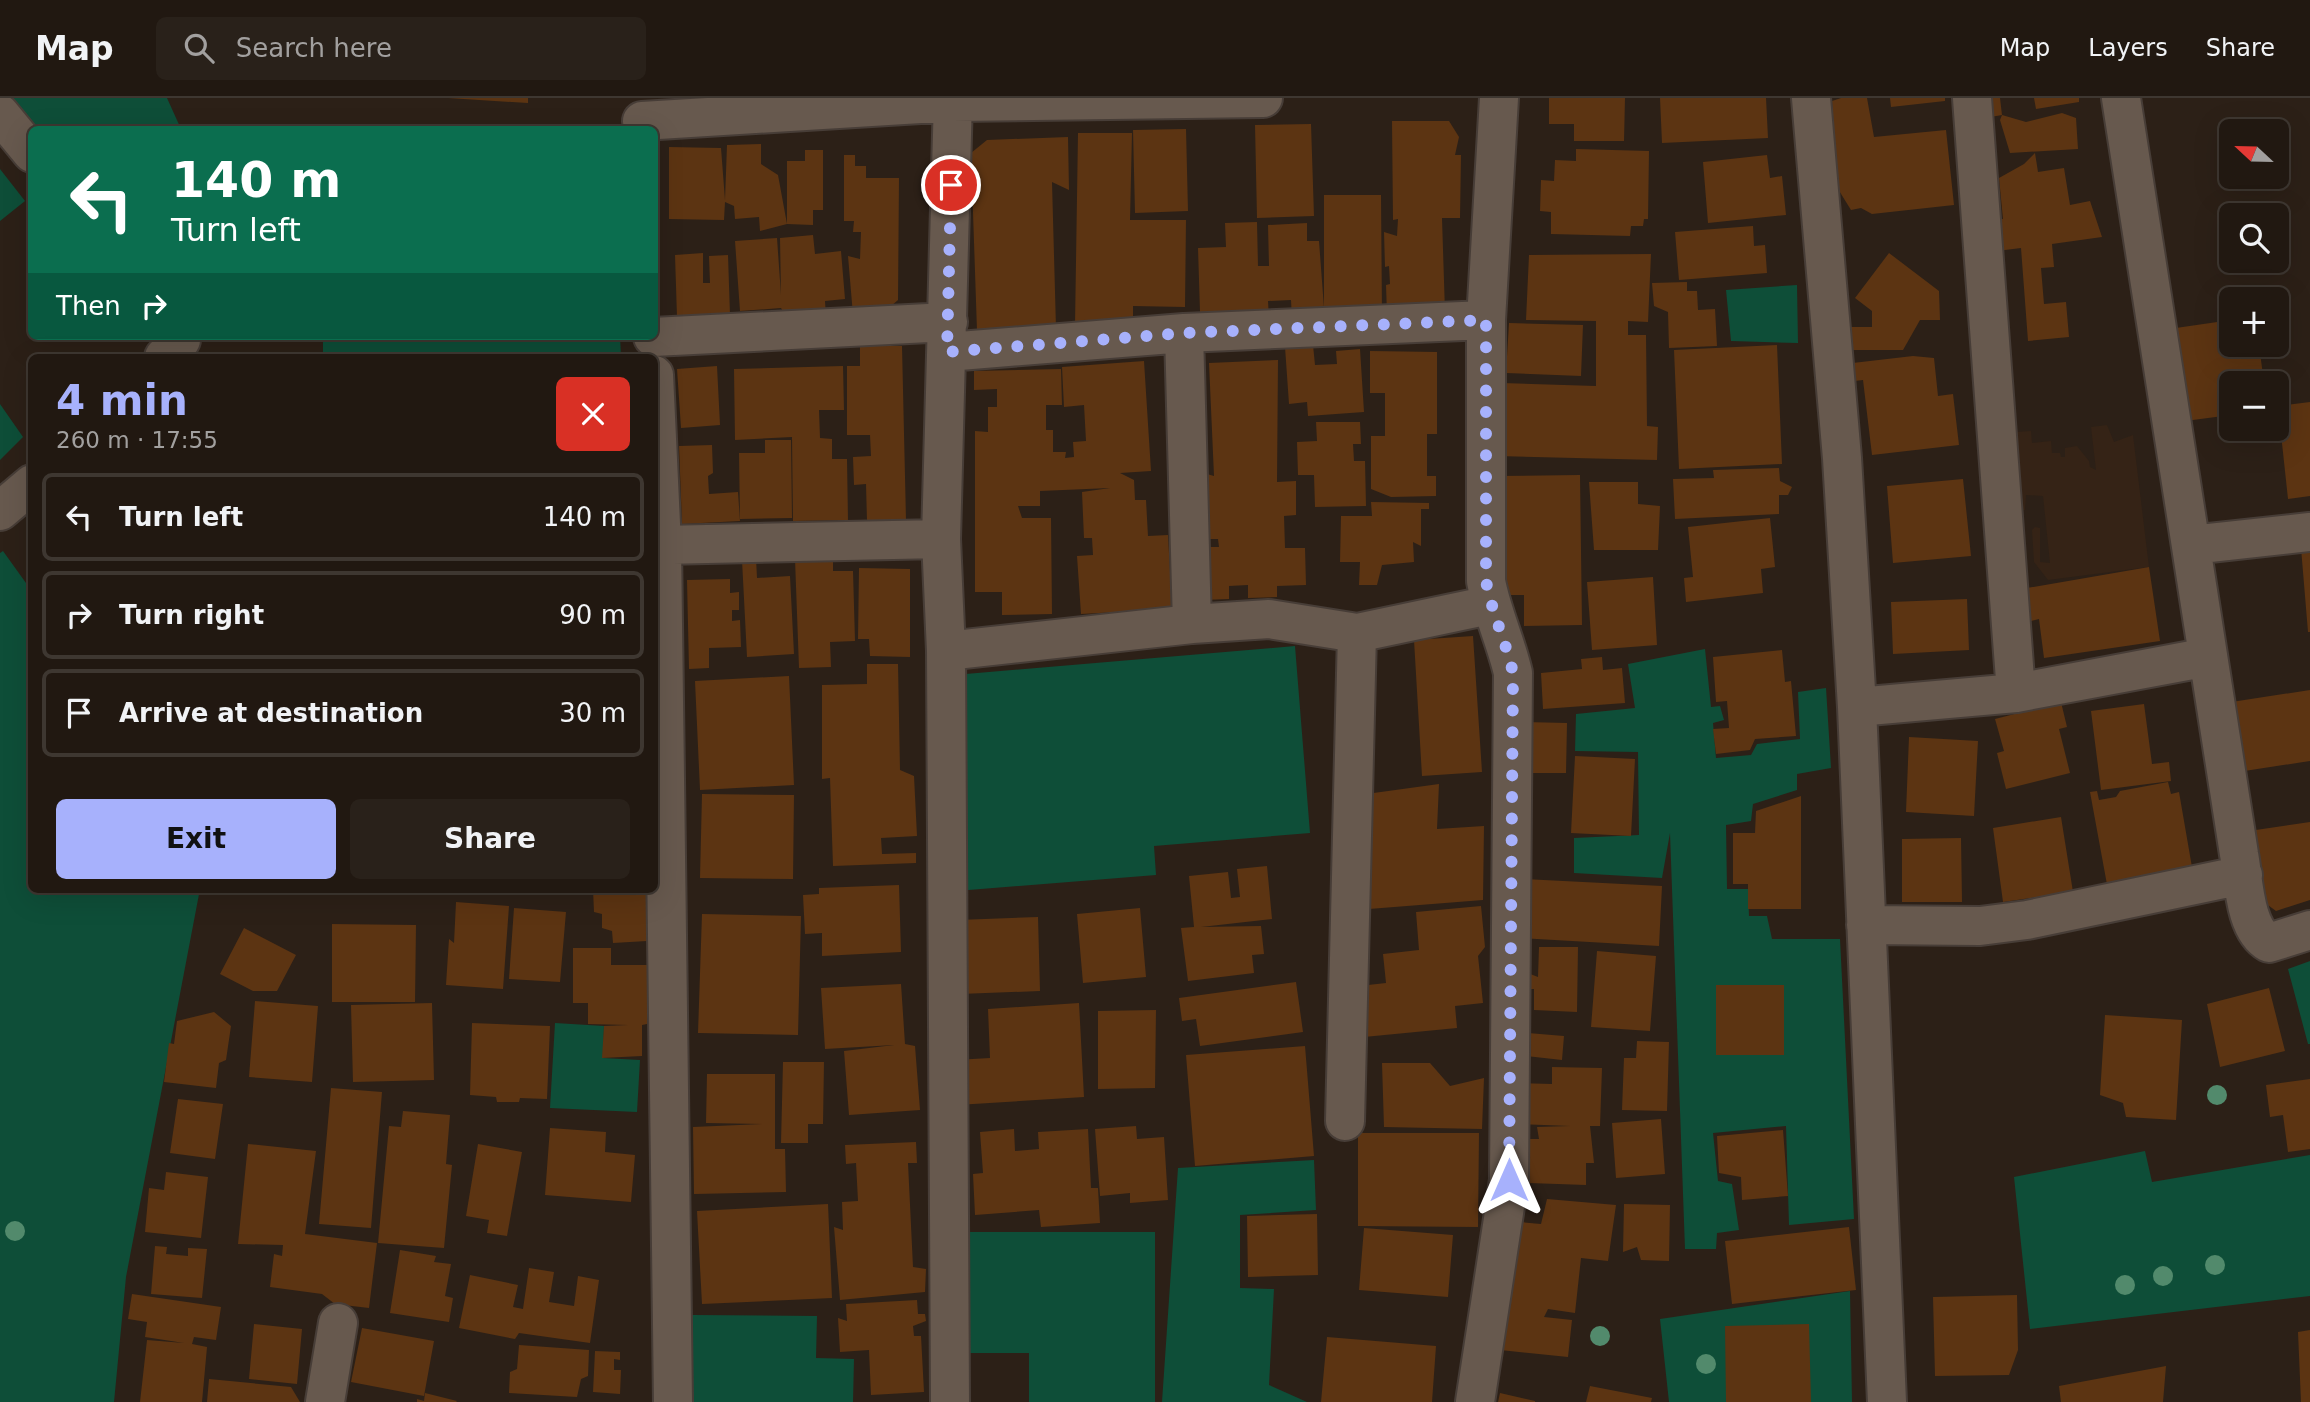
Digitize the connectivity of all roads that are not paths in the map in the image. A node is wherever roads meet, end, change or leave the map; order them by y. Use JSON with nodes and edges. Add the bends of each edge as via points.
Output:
{"nodes":[{"id":1,"x":1245,"y":98,"type":"edge"},
{"id":2,"x":1263,"y":98,"type":"edge"},
{"id":3,"x":1499,"y":98,"type":"edge"},
{"id":4,"x":1811,"y":98,"type":"edge"},
{"id":5,"x":1972,"y":98,"type":"edge"},
{"id":6,"x":2120,"y":98,"type":"edge"},
{"id":7,"x":953,"y":100,"type":"edge"},
{"id":8,"x":0,"y":114,"type":"edge"},
{"id":9,"x":642,"y":116,"type":"edge"},
{"id":10,"x":28,"y":148,"type":"edge"},
{"id":11,"x":1486,"y":320,"type":"junction"},
{"id":12,"x":1184,"y":333,"type":"junction"},
{"id":13,"x":658,"y":336,"type":"edge"},
{"id":14,"x":948,"y":337,"type":"junction"},
{"id":15,"x":658,"y":451,"type":"edge"},
{"id":16,"x":28,"y":487,"type":"edge"},
{"id":17,"x":0,"y":511,"type":"edge"},
{"id":18,"x":2310,"y":532,"type":"edge"},
{"id":19,"x":941,"y":538,"type":"junction"},
{"id":20,"x":663,"y":545,"type":"junction"},
{"id":21,"x":2191,"y":545,"type":"junction"},
{"id":22,"x":1490,"y":605,"type":"junction"},
{"id":23,"x":1192,"y":624,"type":"junction"},
{"id":24,"x":1357,"y":634,"type":"junction"},
{"id":25,"x":946,"y":651,"type":"junction"},
{"id":26,"x":2208,"y":657,"type":"junction"},
{"id":27,"x":2016,"y":693,"type":"junction"},
{"id":28,"x":1857,"y":707,"type":"junction"},
{"id":29,"x":2243,"y":875,"type":"junction"},
{"id":30,"x":1866,"y":925,"type":"junction"},
{"id":31,"x":2310,"y":930,"type":"edge"},
{"id":32,"x":1345,"y":1121,"type":"dead end"},
{"id":33,"x":338,"y":1323,"type":"dead end"},
{"id":34,"x":325,"y":1402,"type":"edge"},
{"id":35,"x":673,"y":1402,"type":"edge"},
{"id":36,"x":950,"y":1402,"type":"edge"},
{"id":37,"x":1475,"y":1402,"type":"edge"},
{"id":38,"x":1887,"y":1402,"type":"edge"}],
"edges":[{"from":1,"to":2,"type":"street"},
{"from":1,"to":7,"type":"street"},
{"from":3,"to":11,"type":"street"},
{"from":4,"to":28,"type":"street","via":[[1842,458]]},
{"from":5,"to":27,"type":"street"},
{"from":6,"to":21,"type":"street"},
{"from":7,"to":9,"type":"street"},
{"from":7,"to":14,"type":"street"},
{"from":8,"to":10,"type":"street"},
{"from":11,"to":12,"type":"street"},
{"from":11,"to":22,"type":"street","via":[[1486,581]]},
{"from":12,"to":14,"type":"street"},
{"from":12,"to":23,"type":"street"},
{"from":13,"to":14,"type":"street"},
{"from":14,"to":19,"type":"street"},
{"from":15,"to":20,"type":"street"},
{"from":16,"to":17,"type":"street"},
{"from":18,"to":21,"type":"street"},
{"from":19,"to":20,"type":"street"},
{"from":19,"to":25,"type":"street"},
{"from":20,"to":35,"type":"street"},
{"from":21,"to":26,"type":"street"},
{"from":22,"to":24,"type":"street"},
{"from":22,"to":37,"type":"street","via":[[1513,673],[1509,1180]]},
{"from":23,"to":24,"type":"street","via":[[1269,620]]},
{"from":23,"to":25,"type":"street"},
{"from":24,"to":32,"type":"street"},
{"from":25,"to":36,"type":"street"},
{"from":26,"to":27,"type":"street"},
{"from":26,"to":29,"type":"street"},
{"from":27,"to":28,"type":"street"},
{"from":28,"to":30,"type":"street"},
{"from":29,"to":30,"type":"street","via":[[1992,925]]},
{"from":29,"to":31,"type":"street","via":[[2260,938],[2269,943]]},
{"from":30,"to":38,"type":"street"},
{"from":33,"to":34,"type":"street"}]}
